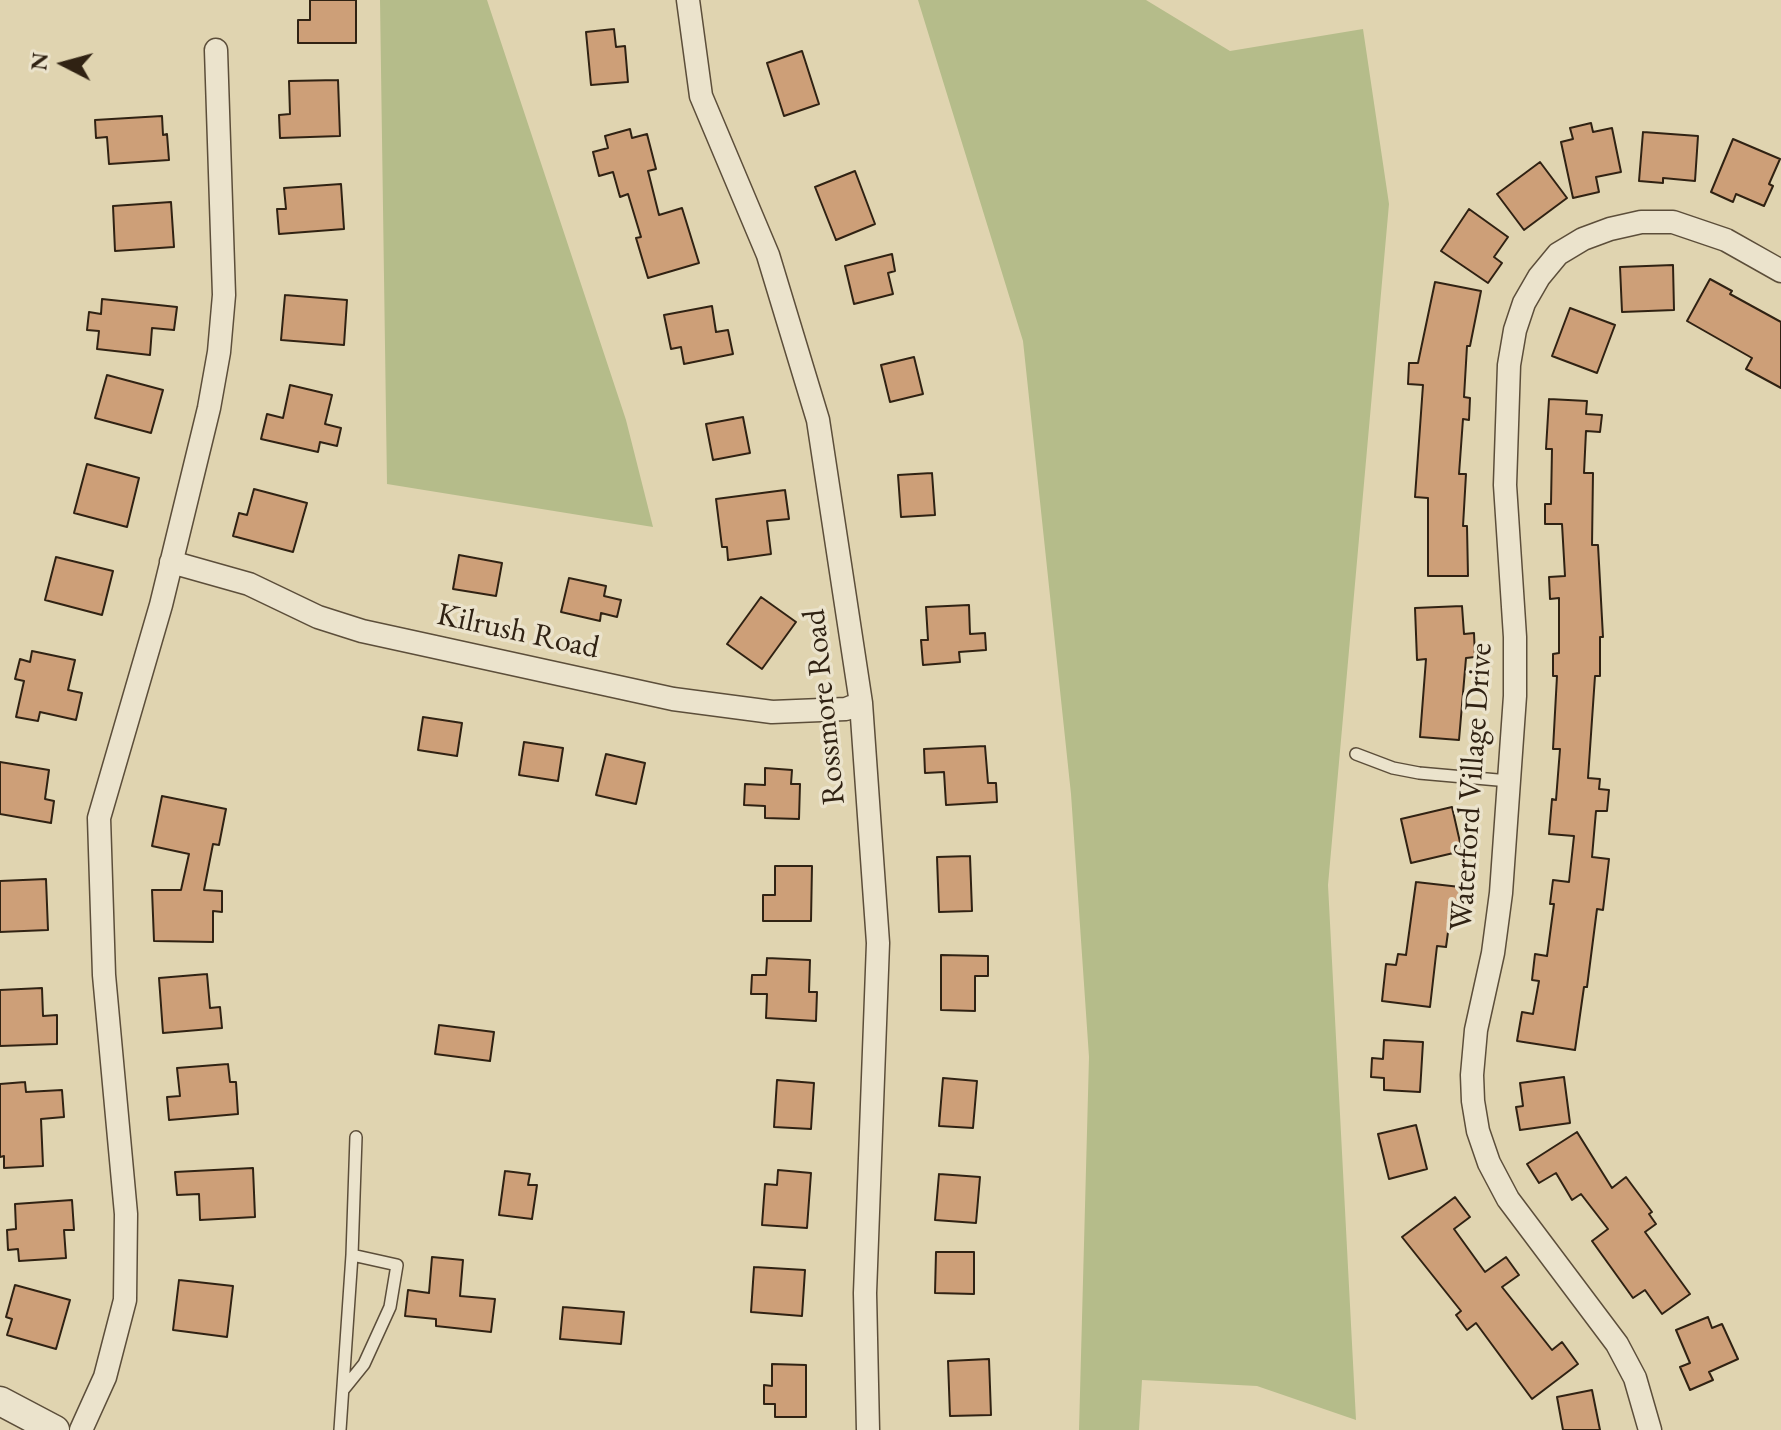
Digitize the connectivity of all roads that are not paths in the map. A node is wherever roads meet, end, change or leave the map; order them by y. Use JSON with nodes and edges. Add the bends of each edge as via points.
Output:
{"nodes":[{"id":1,"x":688,"y":0,"type":"edge"},
{"id":2,"x":216,"y":50,"type":"dead end"},
{"id":3,"x":1781,"y":271,"type":"edge"},
{"id":4,"x":171,"y":562,"type":"junction"},
{"id":5,"x":861,"y":703,"type":"junction"},
{"id":6,"x":1356,"y":754,"type":"dead end"},
{"id":7,"x":1509,"y":781,"type":"junction"},
{"id":8,"x":356,"y":1137,"type":"dead end"},
{"id":9,"x":352,"y":1255,"type":"junction"},
{"id":10,"x":343,"y":1390,"type":"junction"},
{"id":11,"x":0,"y":1401,"type":"edge"},
{"id":12,"x":55,"y":1430,"type":"edge"},
{"id":13,"x":81,"y":1430,"type":"edge"},
{"id":14,"x":340,"y":1430,"type":"edge"},
{"id":15,"x":868,"y":1430,"type":"edge"},
{"id":16,"x":1650,"y":1430,"type":"edge"}],
"edges":[{"from":1,"to":5,"type":"street","name":"Rossmore Road","via":[[701,96],[768,255],[818,420]]},
{"from":2,"to":4,"type":"street","via":[[224,295],[219,352]]},
{"from":3,"to":7,"type":"street","name":"Waterford Village Drive","via":[[1695,228],[1641,222],[1583,239],[1558,254],[1524,303],[1509,365],[1505,485],[1515,637]]},
{"from":4,"to":5,"type":"street","name":"Kilrush Road","via":[[249,584],[362,631],[673,699],[772,712],[846,709]]},
{"from":4,"to":13,"type":"street","via":[[99,818],[104,975],[126,1214],[125,1300],[105,1377]]},
{"from":5,"to":15,"type":"street","name":"Rossmore Road","via":[[878,943],[865,1293]]},
{"from":6,"to":7,"type":"lane","via":[[1419,773]]},
{"from":7,"to":16,"type":"street","name":"Waterford Village Drive","via":[[1501,893],[1476,1030],[1473,1101],[1478,1131],[1508,1199],[1617,1344],[1635,1378]]},
{"from":8,"to":9,"type":"lane"},
{"from":9,"to":10,"type":"lane"},
{"from":9,"to":10,"type":"lane","via":[[397,1265],[390,1307],[364,1364]]},
{"from":10,"to":14,"type":"lane"},
{"from":11,"to":12,"type":"street"}]}
